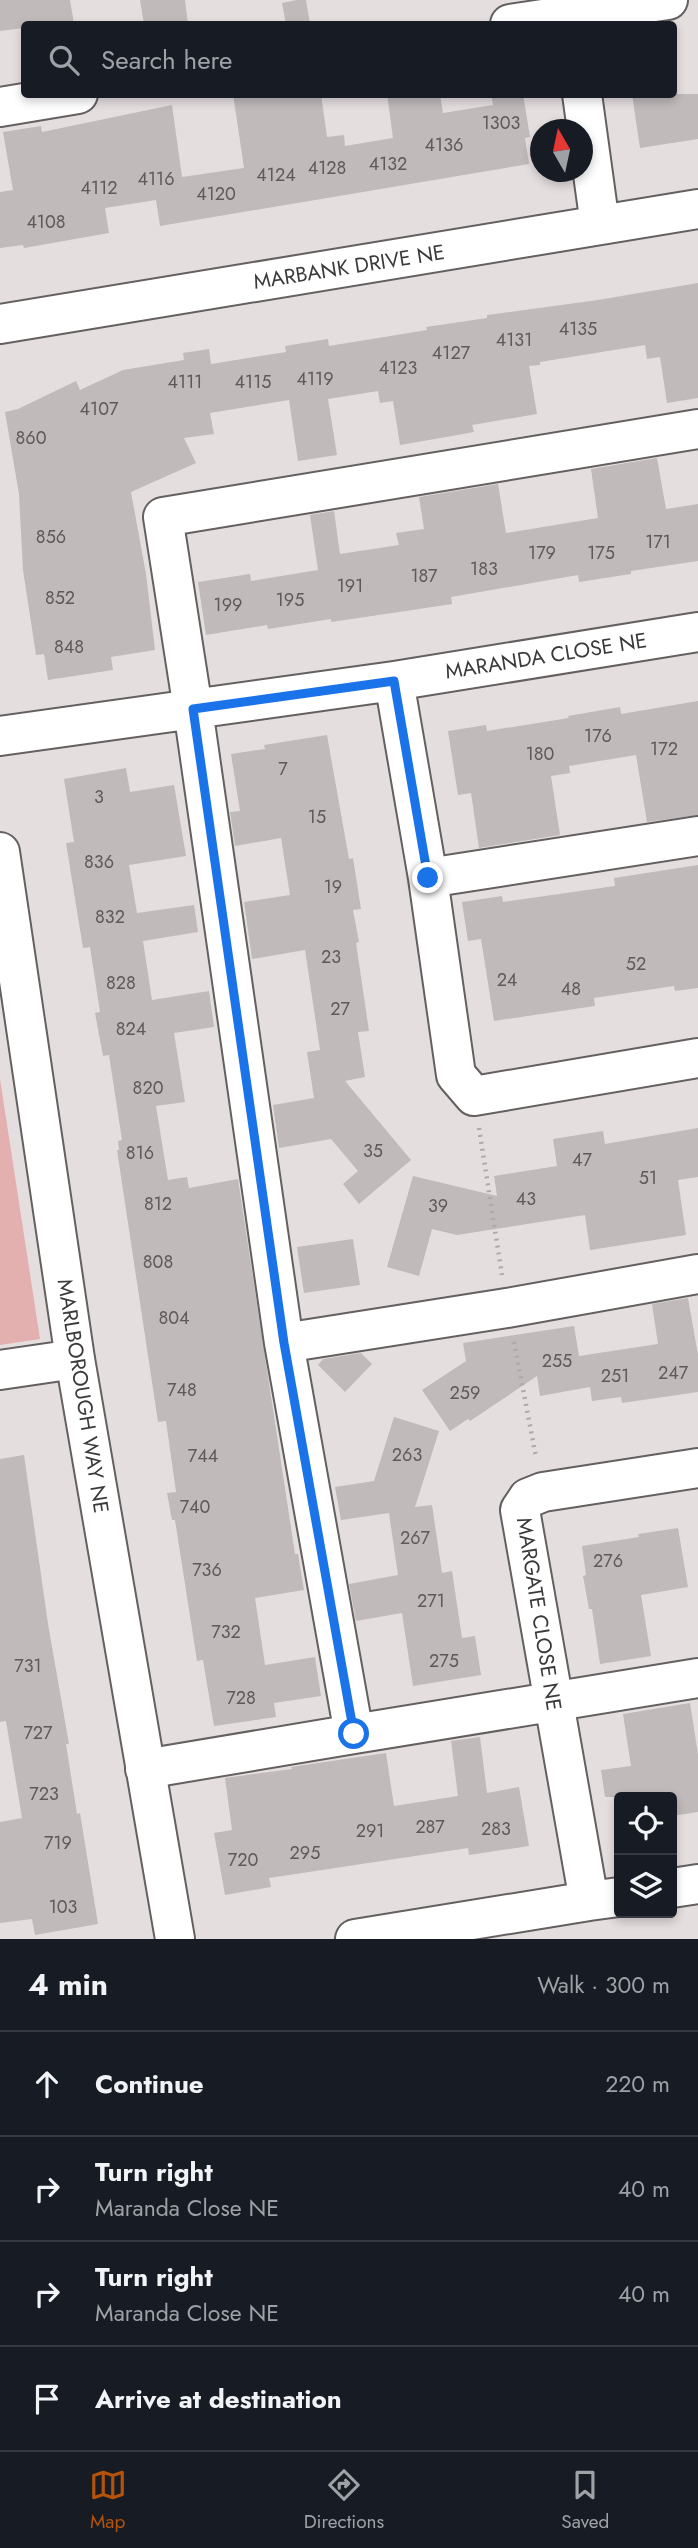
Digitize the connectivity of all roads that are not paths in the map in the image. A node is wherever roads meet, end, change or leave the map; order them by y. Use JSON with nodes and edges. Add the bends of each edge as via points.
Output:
{"nodes":[{"id":1,"x":668,"y":0,"type":"edge"},
{"id":2,"x":571,"y":13,"type":"edge"},
{"id":3,"x":527,"y":21,"type":"edge"},
{"id":4,"x":54,"y":98,"type":"edge"},
{"id":5,"x":583,"y":98,"type":"edge"},
{"id":6,"x":0,"y":107,"type":"edge"},
{"id":7,"x":698,"y":209,"type":"edge"},
{"id":8,"x":600,"y":225,"type":"junction"},
{"id":9,"x":0,"y":324,"type":"edge"},
{"id":10,"x":698,"y":429,"type":"edge"},
{"id":11,"x":698,"y":632,"type":"edge"},
{"id":12,"x":394,"y":681,"type":"junction"},
{"id":13,"x":193,"y":709,"type":"junction"},
{"id":14,"x":0,"y":736,"type":"edge"},
{"id":15,"x":698,"y":836,"type":"edge"},
{"id":16,"x":0,"y":852,"type":"edge"},
{"id":17,"x":428,"y":878,"type":"junction"},
{"id":18,"x":698,"y":1058,"type":"edge"},
{"id":19,"x":698,"y":1274,"type":"edge"},
{"id":20,"x":284,"y":1343,"type":"junction"},
{"id":21,"x":75,"y":1359,"type":"junction"},
{"id":22,"x":0,"y":1370,"type":"edge"},
{"id":23,"x":698,"y":1468,"type":"edge"},
{"id":24,"x":698,"y":1678,"type":"edge"},
{"id":25,"x":553,"y":1702,"type":"junction"},
{"id":26,"x":354,"y":1734,"type":"junction"},
{"id":27,"x":145,"y":1769,"type":"junction"},
{"id":28,"x":698,"y":1884,"type":"edge"},
{"id":29,"x":677,"y":1887,"type":"edge"},
{"id":30,"x":604,"y":1899,"type":"edge"},
{"id":31,"x":175,"y":1939,"type":"edge"},
{"id":32,"x":355,"y":1939,"type":"edge"}],
"edges":[{"from":1,"to":2,"type":"street"},
{"from":2,"to":3,"type":"street"},
{"from":4,"to":6,"type":"street"},
{"from":5,"to":8,"type":"street"},
{"from":7,"to":8,"type":"street","name":"MARBANK DRIVE NE"},
{"from":8,"to":9,"type":"street","name":"MARBANK DRIVE NE"},
{"from":10,"to":13,"type":"street","via":[[163,517]]},
{"from":11,"to":12,"type":"street","name":"MARANDA CLOSE NE"},
{"from":12,"to":13,"type":"street","name":"MARANDA CLOSE NE"},
{"from":12,"to":17,"type":"street"},
{"from":13,"to":14,"type":"street","name":"MARANDA CLOSE NE"},
{"from":13,"to":20,"type":"street"},
{"from":15,"to":17,"type":"street"},
{"from":16,"to":21,"type":"street","name":"MARLBOROUGH WAY NE"},
{"from":17,"to":18,"type":"street","via":[[456,1075],[474,1096]]},
{"from":19,"to":20,"type":"street"},
{"from":20,"to":26,"type":"street"},
{"from":21,"to":22,"type":"street"},
{"from":21,"to":27,"type":"street","name":"MARLBOROUGH WAY NE"},
{"from":23,"to":25,"type":"street","name":"MARGATE CLOSE NE","via":[[543,1492],[528,1498],[520,1510]]},
{"from":24,"to":25,"type":"street"},
{"from":25,"to":26,"type":"street"},
{"from":25,"to":30,"type":"street","name":"MARGATE CLOSE NE"},
{"from":26,"to":27,"type":"street"},
{"from":27,"to":31,"type":"street","name":"MARLBOROUGH WAY NE"},
{"from":28,"to":29,"type":"street"},
{"from":30,"to":32,"type":"street","name":"MARGATE CLOSE NE"}]}
